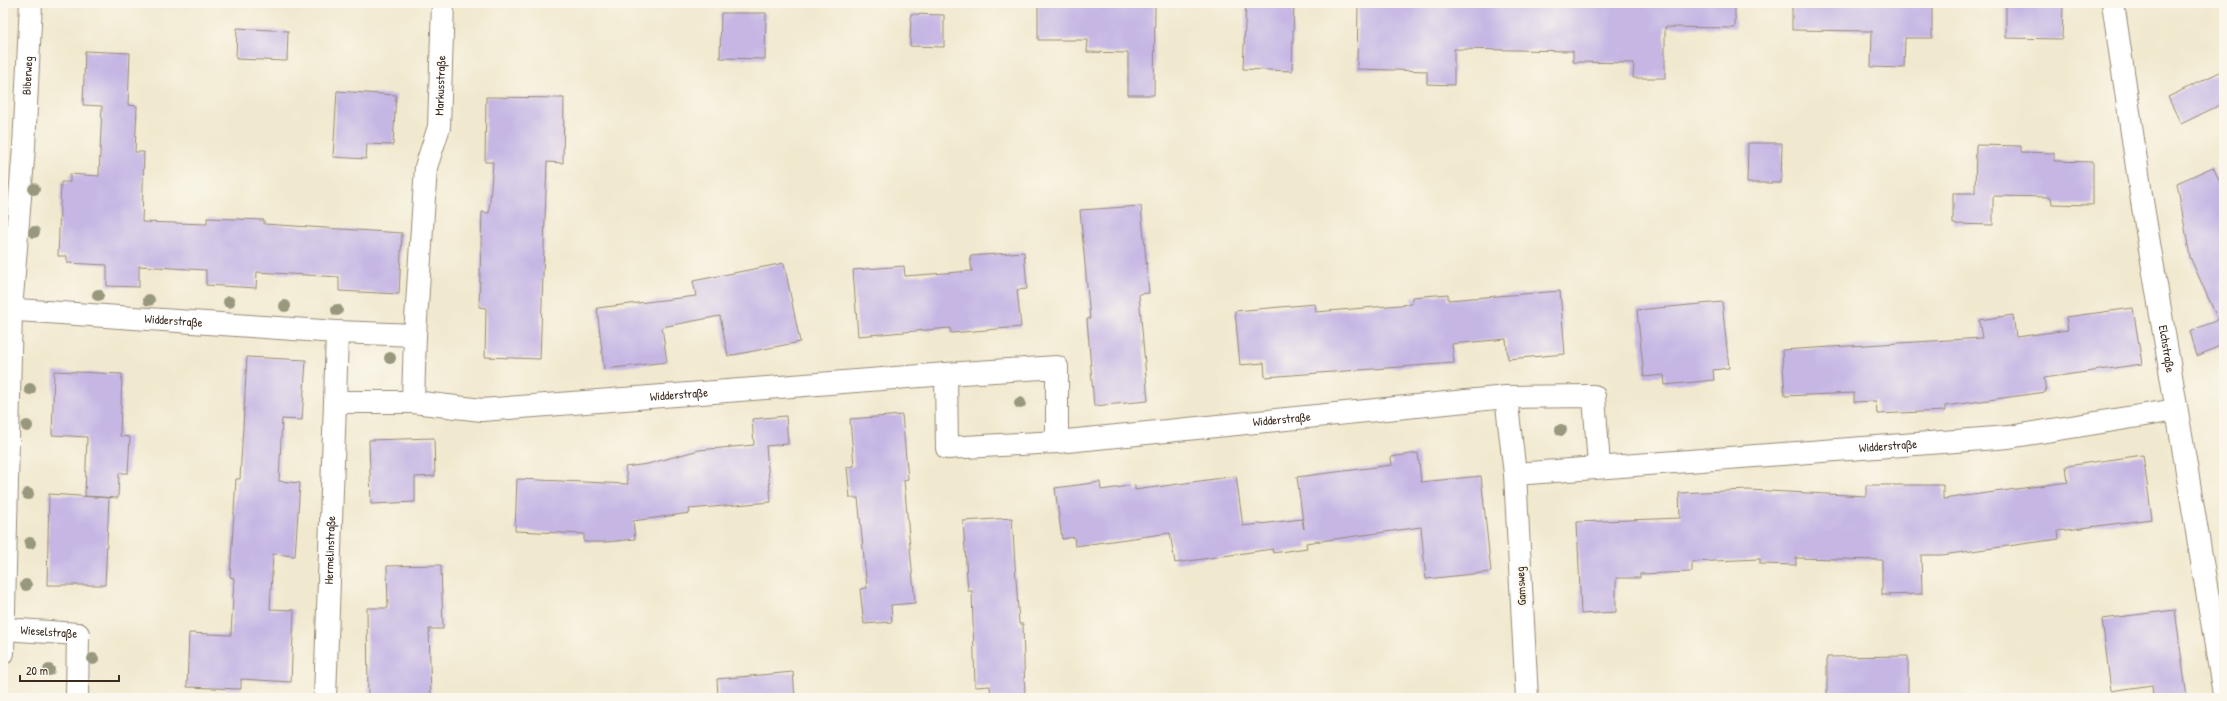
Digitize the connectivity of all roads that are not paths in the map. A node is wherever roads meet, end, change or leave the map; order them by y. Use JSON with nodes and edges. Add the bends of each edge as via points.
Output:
{"nodes":[{"id":1,"x":31,"y":3,"type":"edge"},
{"id":2,"x":443,"y":3,"type":"edge"},
{"id":3,"x":2113,"y":3,"type":"edge"},
{"id":4,"x":7,"y":310,"type":"edge"},
{"id":5,"x":336,"y":332,"type":"junction"},
{"id":6,"x":415,"y":335,"type":"junction"},
{"id":7,"x":946,"y":374,"type":"junction"},
{"id":8,"x":1506,"y":398,"type":"junction"},
{"id":9,"x":335,"y":402,"type":"junction"},
{"id":10,"x":413,"y":402,"type":"junction"},
{"id":11,"x":2176,"y":410,"type":"junction"},
{"id":12,"x":1057,"y":442,"type":"junction"},
{"id":13,"x":1599,"y":466,"type":"junction"},
{"id":14,"x":1515,"y":474,"type":"junction"},
{"id":15,"x":2219,"y":628,"type":"edge"},
{"id":16,"x":4,"y":629,"type":"junction"},
{"id":17,"x":3,"y":653,"type":"edge"},
{"id":18,"x":2224,"y":694,"type":"edge"},
{"id":19,"x":77,"y":698,"type":"edge"},
{"id":20,"x":325,"y":698,"type":"edge"},
{"id":21,"x":1527,"y":698,"type":"edge"}],
"edges":[{"from":1,"to":4,"type":"street","name":"Biberweg","via":[[24,147]]},
{"from":2,"to":6,"type":"street","name":"Markusstraße","via":[[439,127],[426,167]]},
{"from":3,"to":11,"type":"street","name":"Elchstraße","via":[[2127,107]]},
{"from":4,"to":5,"type":"street","name":"Widderstraße"},
{"from":4,"to":16,"type":"street","name":"Wieselstraße"},
{"from":5,"to":6,"type":"street","name":"Widderstraße"},
{"from":5,"to":9,"type":"street"},
{"from":6,"to":10,"type":"street"},
{"from":7,"to":10,"type":"street","name":"Widderstraße","via":[[482,410]]},
{"from":7,"to":12,"type":"street","name":"Widderstraße","via":[[947,448]]},
{"from":7,"to":12,"type":"street","name":"Widderstraße","via":[[1056,367]]},
{"from":8,"to":12,"type":"street","name":"Widderstraße"},
{"from":8,"to":13,"type":"street","name":"Widderstraße","via":[[1594,396]]},
{"from":8,"to":14,"type":"street"},
{"from":9,"to":10,"type":"street","name":"Widderstraße"},
{"from":9,"to":20,"type":"street","name":"Hermelinstraße"},
{"from":11,"to":13,"type":"street","name":"Widderstraße","via":[[2009,437]]},
{"from":11,"to":15,"type":"street","name":"Elchstraße"},
{"from":13,"to":14,"type":"street","name":"Widderstraße"},
{"from":14,"to":21,"type":"street","name":"Gamsweg"},
{"from":15,"to":18,"type":"street","name":"Elchstraße"},
{"from":16,"to":17,"type":"street","name":"Wieselstraße"},
{"from":16,"to":19,"type":"street","name":"Wieselstraße","via":[[78,634]]}]}
